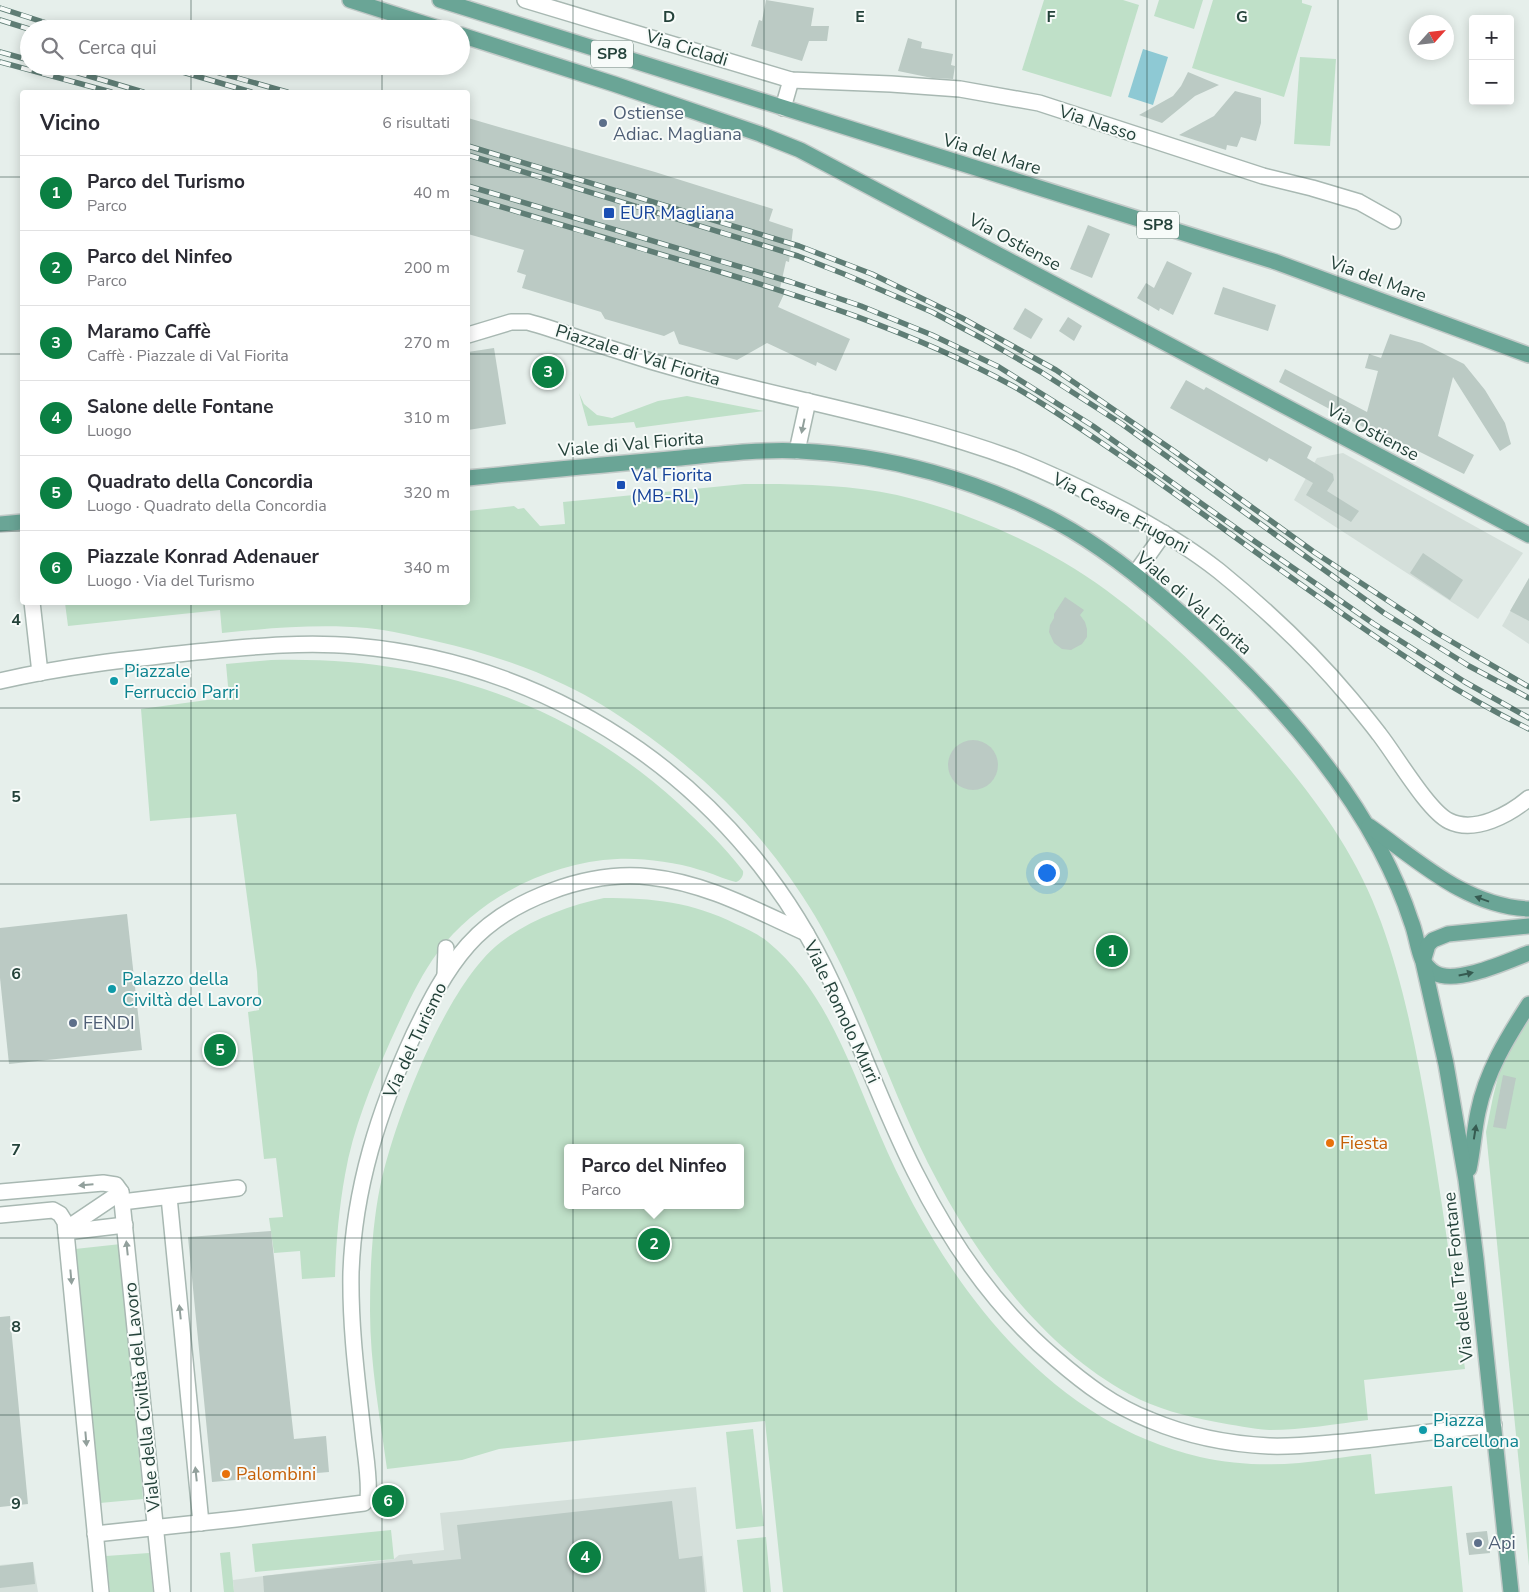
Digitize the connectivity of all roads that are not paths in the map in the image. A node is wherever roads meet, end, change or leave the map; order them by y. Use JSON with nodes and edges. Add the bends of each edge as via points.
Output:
{"nodes":[{"id":1,"x":350,"y":0,"type":"edge"},
{"id":2,"x":440,"y":0,"type":"edge"},
{"id":3,"x":525,"y":0,"type":"edge"},
{"id":4,"x":413,"y":20,"type":"edge"},
{"id":5,"x":470,"y":38,"type":"edge"},
{"id":6,"x":791,"y":80,"type":"junction"},
{"id":7,"x":783,"y":108,"type":"junction"},
{"id":8,"x":1393,"y":221,"type":"dead end"},
{"id":9,"x":470,"y":334,"type":"edge"},
{"id":10,"x":1529,"y":355,"type":"edge"},
{"id":11,"x":808,"y":401,"type":"junction"},
{"id":12,"x":798,"y":451,"type":"junction"},
{"id":13,"x":470,"y":478,"type":"edge"},
{"id":14,"x":20,"y":522,"type":"edge"},
{"id":15,"x":0,"y":524,"type":"edge"},
{"id":16,"x":1164,"y":533,"type":"junction"},
{"id":17,"x":1529,"y":535,"type":"edge"},
{"id":18,"x":1135,"y":574,"type":"junction"},
{"id":19,"x":32,"y":605,"type":"edge"},
{"id":20,"x":40,"y":673,"type":"junction"},
{"id":21,"x":0,"y":681,"type":"edge"},
{"id":22,"x":1529,"y":798,"type":"edge"},
{"id":23,"x":1364,"y":822,"type":"junction"},
{"id":24,"x":1529,"y":909,"type":"edge"},
{"id":25,"x":1529,"y":926,"type":"edge"},
{"id":26,"x":806,"y":933,"type":"junction"},
{"id":27,"x":446,"y":948,"type":"dead end"},
{"id":28,"x":1529,"y":953,"type":"edge"},
{"id":29,"x":1423,"y":962,"type":"junction"},
{"id":30,"x":446,"y":975,"type":"junction"},
{"id":31,"x":1529,"y":1004,"type":"edge"},
{"id":32,"x":1466,"y":1180,"type":"junction"},
{"id":33,"x":238,"y":1188,"type":"dead end"},
{"id":34,"x":0,"y":1192,"type":"edge"},
{"id":35,"x":122,"y":1197,"type":"junction"},
{"id":36,"x":169,"y":1197,"type":"junction"},
{"id":37,"x":0,"y":1215,"type":"edge"},
{"id":38,"x":124,"y":1225,"type":"junction"},
{"id":39,"x":66,"y":1230,"type":"junction"},
{"id":40,"x":1494,"y":1425,"type":"junction"},
{"id":41,"x":201,"y":1523,"type":"junction"},
{"id":42,"x":156,"y":1528,"type":"junction"},
{"id":43,"x":96,"y":1534,"type":"junction"},
{"id":44,"x":101,"y":1592,"type":"edge"},
{"id":45,"x":162,"y":1592,"type":"edge"},
{"id":46,"x":1511,"y":1592,"type":"edge"}],
"edges":[{"from":1,"to":4,"type":"main road"},
{"from":2,"to":7,"type":"main road","name":"Via del Mare","number":"SP8"},
{"from":3,"to":6,"type":"street","name":"Via Cicladi"},
{"from":5,"to":17,"type":"main road","name":"Via Ostiense","via":[[614,84],[800,150]]},
{"from":6,"to":7,"type":"street"},
{"from":6,"to":8,"type":"street","name":"Via Nasso","via":[[960,89],[1039,104],[1263,176],[1359,202]]},
{"from":7,"to":10,"type":"main road","name":"Via del Mare","number":"SP8","via":[[1276,262]]},
{"from":9,"to":11,"type":"street","name":"Piazzale di Val Fiorita","via":[[510,322],[528,322],[695,374]]},
{"from":11,"to":12,"type":"street","one_way":true},
{"from":11,"to":16,"type":"street","name":"Via Cesare Frugoni","via":[[913,428],[1016,460],[1072,484]]},
{"from":12,"to":13,"type":"main road","name":"Viale di Val Fiorita","via":[[719,454]]},
{"from":12,"to":18,"type":"main road","name":"Viale di Val Fiorita","via":[[895,463],[979,487],[1057,523]]},
{"from":14,"to":15,"type":"main road"},
{"from":16,"to":18,"type":"street"},
{"from":16,"to":22,"type":"street","name":"Via Cesare Frugoni","via":[[1201,557],[1259,603],[1308,650],[1446,819],[1463,824],[1487,822],[1507,814]]},
{"from":18,"to":23,"type":"main road","name":"Viale di Val Fiorita","via":[[1208,637],[1263,691],[1327,766]]},
{"from":19,"to":20,"type":"street"},
{"from":20,"to":21,"type":"street"},
{"from":20,"to":26,"type":"street","name":"Viale Romolo Murri","via":[[146,657],[315,644],[396,651],[491,674],[529,687],[594,720],[675,776],[726,824],[753,855]]},
{"from":24,"to":23,"type":"main road","one_way":true,"via":[[1495,904],[1460,890]]},
{"from":23,"to":29,"type":"main road","name":"Viale di Val Fiorita","via":[[1403,899]]},
{"from":25,"to":29,"type":"main road","via":[[1440,936],[1428,945]]},
{"from":26,"to":30,"type":"street","name":"Via del Turismo","via":[[694,885],[650,877],[616,876],[558,890],[505,915],[468,945]]},
{"from":26,"to":40,"type":"street","name":"Viale Romolo Murri","via":[[831,980],[899,1137],[937,1214],[963,1255],[1011,1316],[1079,1380],[1149,1420],[1227,1442],[1293,1446]]},
{"from":27,"to":30,"type":"street"},
{"from":29,"to":28,"type":"main road","one_way":true,"via":[[1435,972],[1452,977],[1493,967]]},
{"from":29,"to":32,"type":"main road","name":"Via delle Tre Fontane","via":[[1445,1057]]},
{"from":30,"to":41,"type":"street","name":"Via del Turismo","via":[[418,1026],[386,1102],[368,1155],[359,1202],[351,1301],[368,1499],[364,1503]]},
{"from":32,"to":31,"type":"main road","one_way":true,"via":[[1486,1082],[1504,1044]]},
{"from":32,"to":40,"type":"main road","name":"Via delle Tre Fontane"},
{"from":33,"to":36,"type":"street"},
{"from":35,"to":34,"type":"street","one_way":true,"via":[[116,1185],[108,1183]]},
{"from":35,"to":36,"type":"street"},
{"from":35,"to":38,"type":"street","name":"Viale della Civiltà del Lavoro"},
{"from":35,"to":39,"type":"street"},
{"from":41,"to":36,"type":"street","one_way":true},
{"from":37,"to":39,"type":"street","via":[[53,1210],[62,1216]]},
{"from":38,"to":39,"type":"street"},
{"from":42,"to":38,"type":"street","name":"Viale della Civiltà del Lavoro","one_way":true},
{"from":39,"to":43,"type":"street","one_way":true},
{"from":40,"to":46,"type":"main road","name":"Via delle Tre Fontane"},
{"from":41,"to":42,"type":"street"},
{"from":42,"to":43,"type":"street"},
{"from":42,"to":45,"type":"street","name":"Viale della Civiltà del Lavoro"},
{"from":43,"to":44,"type":"street"}]}
